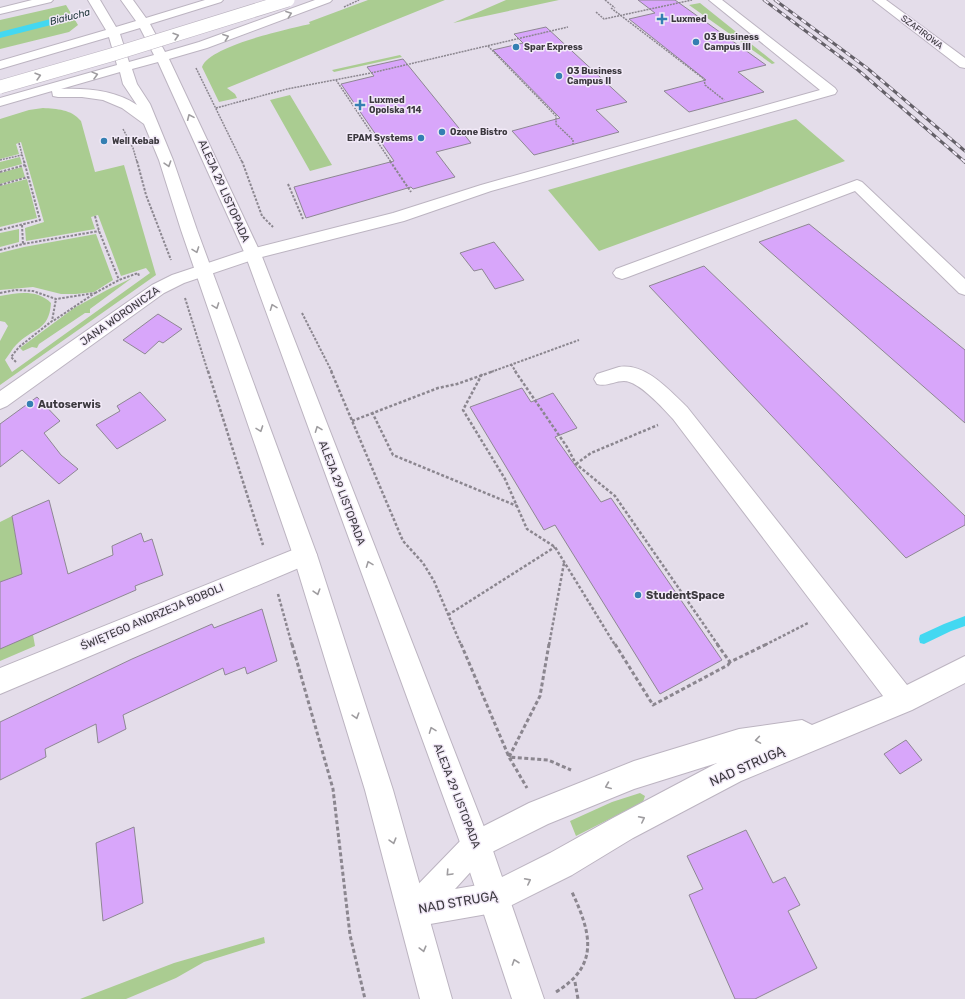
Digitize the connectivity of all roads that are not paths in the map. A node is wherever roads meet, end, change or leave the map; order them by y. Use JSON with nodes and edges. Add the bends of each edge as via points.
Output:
{"nodes":[{"id":1,"x":47,"y":0,"type":"edge"},
{"id":2,"x":94,"y":0,"type":"edge"},
{"id":3,"x":218,"y":0,"type":"edge"},
{"id":4,"x":256,"y":0,"type":"edge"},
{"id":5,"x":288,"y":0,"type":"edge"},
{"id":6,"x":326,"y":0,"type":"edge"},
{"id":7,"x":715,"y":0,"type":"edge"},
{"id":8,"x":879,"y":0,"type":"edge"},
{"id":9,"x":130,"y":4,"type":"edge"},
{"id":10,"x":0,"y":12,"type":"edge"},
{"id":11,"x":143,"y":23,"type":"junction"},
{"id":12,"x":113,"y":32,"type":"junction"},
{"id":13,"x":960,"y":44,"type":"dead end"},
{"id":14,"x":946,"y":50,"type":"junction"},
{"id":15,"x":162,"y":57,"type":"junction"},
{"id":16,"x":965,"y":64,"type":"edge"},
{"id":17,"x":0,"y":65,"type":"edge"},
{"id":18,"x":124,"y":67,"type":"junction"},
{"id":19,"x":0,"y":76,"type":"edge"},
{"id":20,"x":0,"y":87,"type":"edge"},
{"id":21,"x":17,"y":98,"type":"junction"},
{"id":22,"x":0,"y":102,"type":"edge"},
{"id":23,"x":154,"y":128,"type":"junction"},
{"id":24,"x":252,"y":254,"type":"junction"},
{"id":25,"x":203,"y":270,"type":"junction"},
{"id":26,"x":622,"y":273,"type":"dead end"},
{"id":27,"x":965,"y":289,"type":"edge"},
{"id":28,"x":604,"y":379,"type":"dead end"},
{"id":29,"x":0,"y":400,"type":"edge"},
{"id":30,"x":305,"y":555,"type":"junction"},
{"id":31,"x":965,"y":669,"type":"edge"},
{"id":32,"x":0,"y":681,"type":"edge"},
{"id":33,"x":903,"y":701,"type":"junction"},
{"id":34,"x":838,"y":727,"type":"junction"},
{"id":35,"x":476,"y":844,"type":"junction"},
{"id":36,"x":493,"y":898,"type":"junction"},
{"id":37,"x":413,"y":912,"type":"junction"},
{"id":38,"x":436,"y":999,"type":"edge"},
{"id":39,"x":528,"y":999,"type":"edge"}],
"edges":[{"from":1,"to":10,"type":"main road"},
{"from":2,"to":12,"type":"main road"},
{"from":3,"to":11,"type":"main road"},
{"from":4,"to":19,"type":"main road"},
{"from":20,"to":5,"type":"main road","one_way":true,"bridge":true},
{"from":15,"to":6,"type":"main road","one_way":true,"via":[[208,44]]},
{"from":7,"to":24,"type":"main road","name":"JANA WORONICZA","via":[[830,91],[486,188],[398,217]]},
{"from":8,"to":14,"type":"main road","name":"SZAFIROWA"},
{"from":9,"to":11,"type":"main road","name":"ALEJA 29 LISTOPADA"},
{"from":11,"to":12,"type":"main road"},
{"from":11,"to":15,"type":"main road","name":"ALEJA 29 LISTOPADA"},
{"from":12,"to":17,"type":"main road"},
{"from":12,"to":18,"type":"main road"},
{"from":13,"to":14,"type":"main road"},
{"from":14,"to":16,"type":"main road","name":"SZAFIROWA"},
{"from":15,"to":18,"type":"main road"},
{"from":24,"to":15,"type":"main road","name":"ALEJA 29 LISTOPADA","one_way":true},
{"from":21,"to":18,"type":"main road","one_way":true},
{"from":18,"to":23,"type":"main road","via":[[130,84]]},
{"from":21,"to":22,"type":"main road"},
{"from":21,"to":23,"type":"main road","via":[[71,93],[109,97],[133,108]]},
{"from":23,"to":25,"type":"main road","one_way":true},
{"from":24,"to":25,"type":"main road","name":"JANA WORONICZA"},
{"from":35,"to":24,"type":"main road","name":"ALEJA 29 LISTOPADA","one_way":true},
{"from":25,"to":29,"type":"main road","name":"JANA WORONICZA","via":[[158,289]]},
{"from":25,"to":30,"type":"main road","one_way":true},
{"from":26,"to":27,"type":"main road","via":[[857,185]]},
{"from":28,"to":33,"type":"main road","via":[[630,374],[648,384],[680,413]]},
{"from":30,"to":32,"type":"main road","name":"ŚWIĘTEGO ANDRZEJA BOBOLI"},
{"from":30,"to":37,"type":"main road","one_way":true,"via":[[379,790]]},
{"from":31,"to":33,"type":"main road","name":"NAD STRUGĄ"},
{"from":33,"to":34,"type":"main road","name":"NAD STRUGĄ"},
{"from":34,"to":35,"type":"main road","name":"NAD STRUGĄ","one_way":true,"via":[[739,743],[634,775],[539,814]]},
{"from":36,"to":34,"type":"main road","name":"NAD STRUGĄ","one_way":true,"via":[[561,864],[731,771]]},
{"from":35,"to":36,"type":"main road","name":"ALEJA 29 LISTOPADA"},
{"from":35,"to":37,"type":"main road","name":"NAD STRUGĄ","one_way":true},
{"from":36,"to":37,"type":"main road","name":"NAD STRUGĄ"},
{"from":39,"to":36,"type":"main road","name":"ALEJA 29 LISTOPADA","one_way":true},
{"from":37,"to":38,"type":"main road","one_way":true}]}
